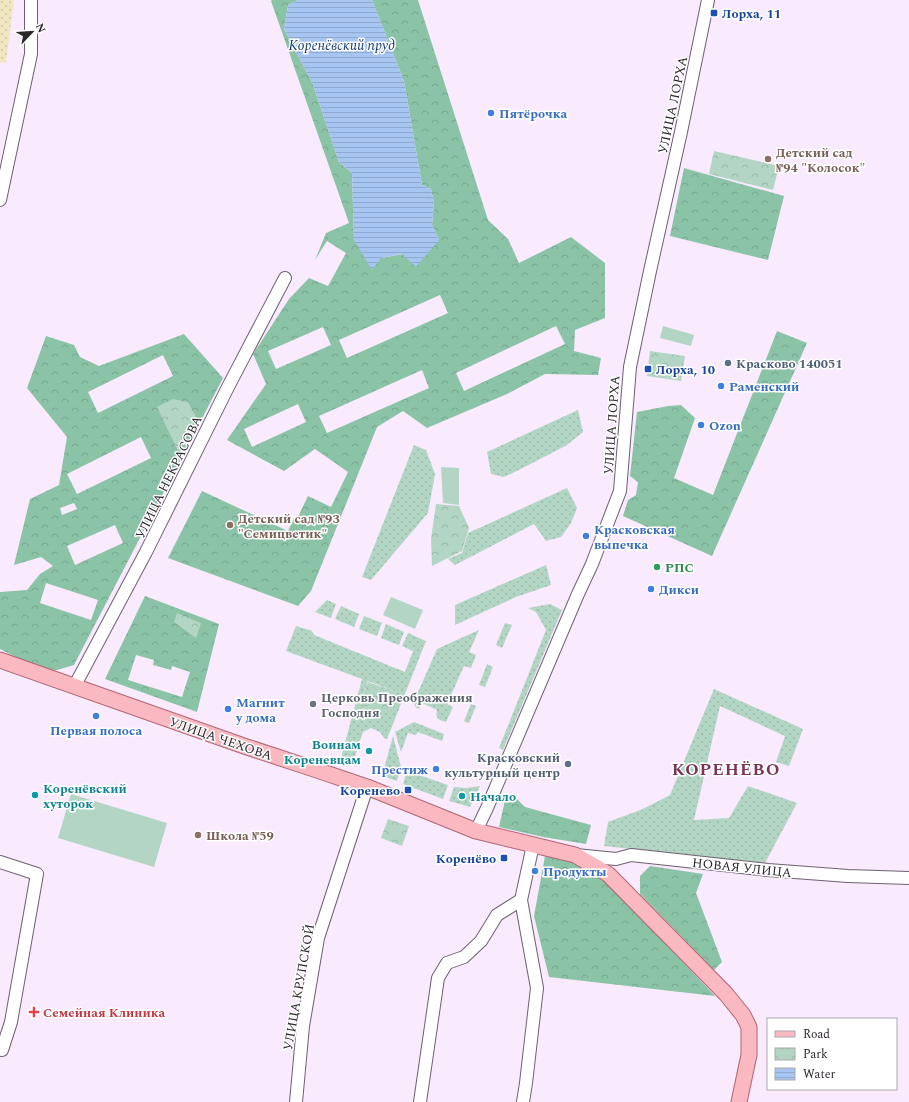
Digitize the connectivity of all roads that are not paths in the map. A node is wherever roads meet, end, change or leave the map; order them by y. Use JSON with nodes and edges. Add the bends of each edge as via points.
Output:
{"nodes":[{"id":1,"x":31,"y":0,"type":"edge"},
{"id":2,"x":708,"y":0,"type":"edge"},
{"id":3,"x":0,"y":200,"type":"edge"},
{"id":4,"x":285,"y":278,"type":"dead end"},
{"id":5,"x":0,"y":660,"type":"edge"},
{"id":6,"x":74,"y":687,"type":"junction"},
{"id":7,"x":367,"y":787,"type":"junction"},
{"id":8,"x":476,"y":831,"type":"junction"},
{"id":9,"x":533,"y":845,"type":"junction"},
{"id":10,"x":575,"y":855,"type":"junction"},
{"id":11,"x":616,"y":859,"type":"junction"},
{"id":12,"x":0,"y":862,"type":"edge"},
{"id":13,"x":608,"y":874,"type":"junction"},
{"id":14,"x":909,"y":878,"type":"edge"},
{"id":15,"x":521,"y":900,"type":"junction"},
{"id":16,"x":0,"y":1049,"type":"edge"},
{"id":17,"x":296,"y":1102,"type":"edge"},
{"id":18,"x":420,"y":1102,"type":"edge"},
{"id":19,"x":523,"y":1102,"type":"edge"},
{"id":20,"x":740,"y":1102,"type":"edge"}],
"edges":[{"from":1,"to":3,"type":"street","via":[[31,54]]},
{"from":2,"to":8,"type":"street","name":"УЛИЦА ЛОРХА","via":[[630,367],[620,491],[592,564]]},
{"from":4,"to":6,"type":"street","name":"УЛИЦА НЕКРАСОВА","via":[[231,380],[146,552]]},
{"from":5,"to":6,"type":"main road","name":"УЛИЦА ЧЕХОВА"},
{"from":6,"to":7,"type":"main road","name":"УЛИЦА ЧЕХОВА"},
{"from":7,"to":8,"type":"main road","name":"УЛИЦА ЧЕХОВА"},
{"from":7,"to":17,"type":"street","name":"УЛИЦА КРУПСКОЙ","via":[[318,938],[303,1026]]},
{"from":8,"to":9,"type":"main road","name":"УЛИЦА ЧЕХОВА"},
{"from":9,"to":10,"type":"main road","name":"НОВАЯ УЛИЦА"},
{"from":9,"to":15,"type":"street"},
{"from":10,"to":11,"type":"street","name":"НОВАЯ УЛИЦА"},
{"from":10,"to":13,"type":"main road","name":"НОВАЯ УЛИЦА"},
{"from":11,"to":13,"type":"street","via":[[608,866]]},
{"from":11,"to":14,"type":"street","name":"НОВАЯ УЛИЦА","via":[[631,855],[768,870]]},
{"from":12,"to":16,"type":"street","via":[[37,874],[11,1022],[2,1050]]},
{"from":13,"to":20,"type":"main road","name":"НОВАЯ УЛИЦА","via":[[726,994],[743,1015],[749,1027],[749,1055]]},
{"from":15,"to":18,"type":"street","via":[[497,915],[481,941],[464,957],[447,963],[438,978]]},
{"from":15,"to":19,"type":"street","via":[[537,988]]}]}
